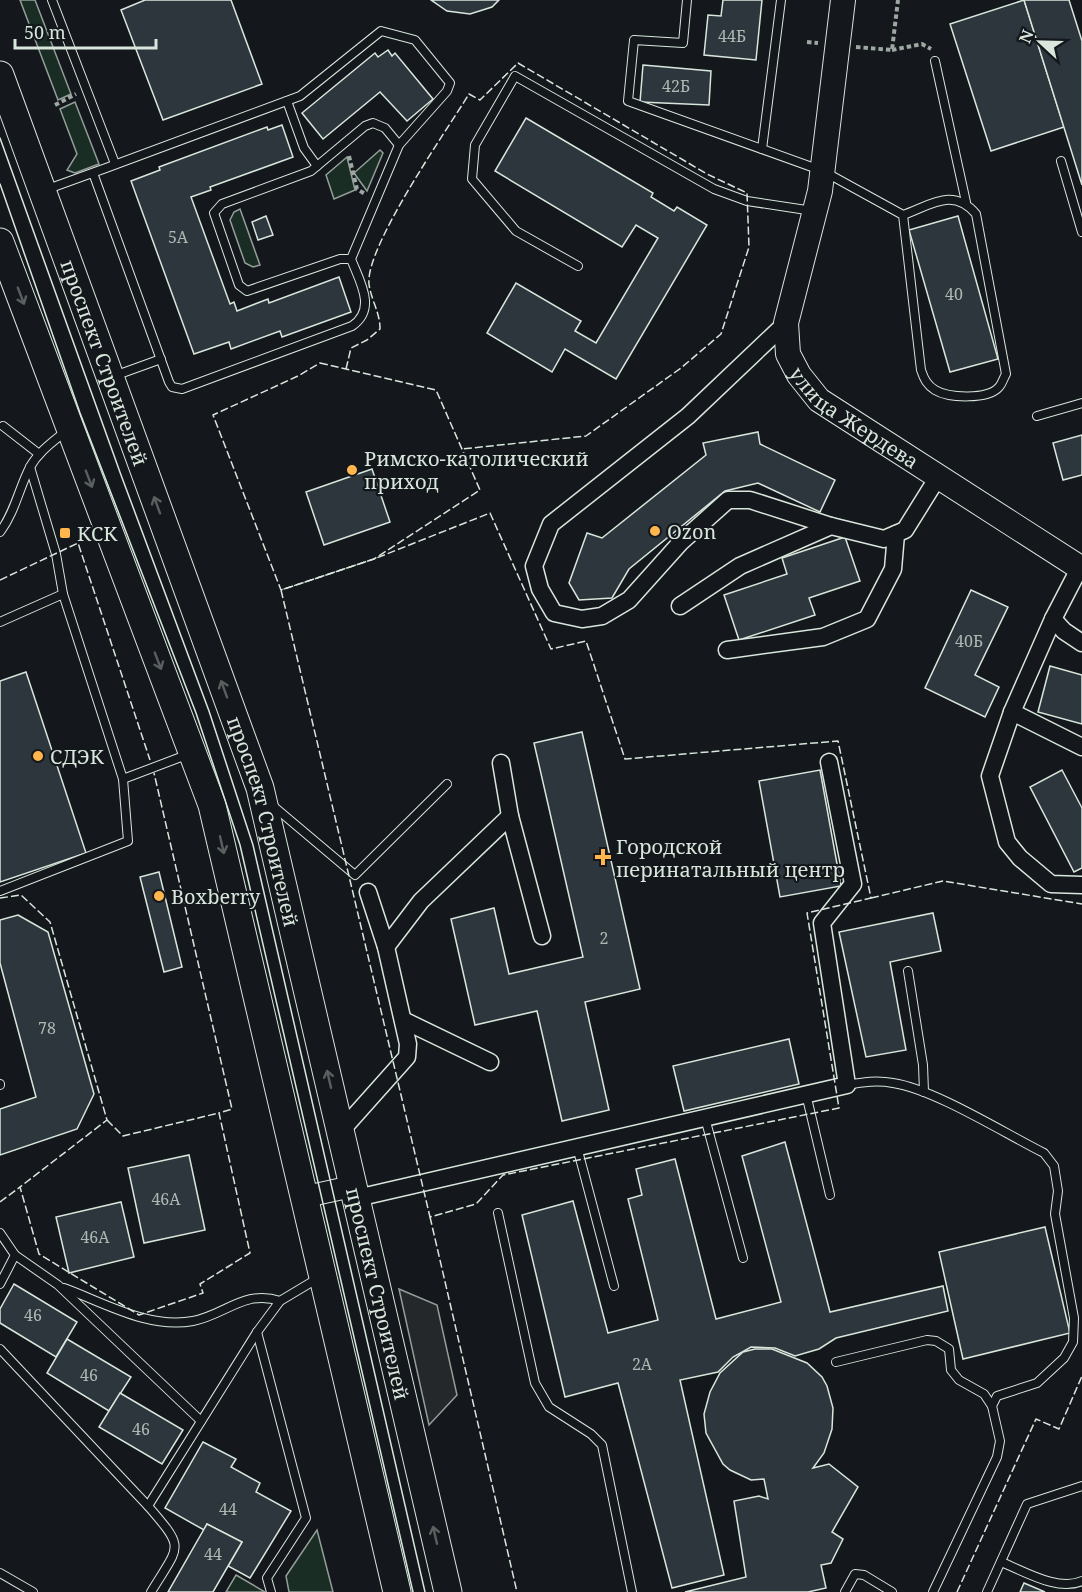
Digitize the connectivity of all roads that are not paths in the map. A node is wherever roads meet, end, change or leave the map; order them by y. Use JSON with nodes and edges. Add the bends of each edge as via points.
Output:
{"nodes":[{"id":1,"x":52,"y":0,"type":"edge"},
{"id":2,"x":687,"y":0,"type":"edge"},
{"id":3,"x":781,"y":0,"type":"edge"},
{"id":4,"x":843,"y":0,"type":"edge"},
{"id":5,"x":935,"y":61,"type":"road end"},
{"id":6,"x":0,"y":75,"type":"edge"},
{"id":7,"x":287,"y":101,"type":"junction"},
{"id":8,"x":399,"y":145,"type":"junction"},
{"id":9,"x":762,"y":149,"type":"junction"},
{"id":10,"x":114,"y":161,"type":"dead end"},
{"id":11,"x":1061,"y":161,"type":"dead end"},
{"id":12,"x":317,"y":166,"type":"junction"},
{"id":13,"x":823,"y":171,"type":"junction"},
{"id":14,"x":93,"y":172,"type":"junction"},
{"id":15,"x":42,"y":191,"type":"junction"},
{"id":16,"x":966,"y":202,"type":"junction"},
{"id":17,"x":816,"y":212,"type":"junction"},
{"id":18,"x":903,"y":215,"type":"junction"},
{"id":19,"x":1082,"y":232,"type":"edge"},
{"id":20,"x":0,"y":242,"type":"edge"},
{"id":21,"x":351,"y":259,"type":"junction"},
{"id":22,"x":578,"y":266,"type":"dead end"},
{"id":23,"x":786,"y":323,"type":"junction"},
{"id":24,"x":161,"y":358,"type":"junction"},
{"id":25,"x":110,"y":377,"type":"junction"},
{"id":26,"x":1082,"y":403,"type":"edge"},
{"id":27,"x":1037,"y":416,"type":"dead end"},
{"id":28,"x":3,"y":426,"type":"dead end"},
{"id":29,"x":70,"y":428,"type":"junction"},
{"id":30,"x":39,"y":454,"type":"junction"},
{"id":31,"x":30,"y":467,"type":"junction"},
{"id":32,"x":938,"y":477,"type":"junction"},
{"id":33,"x":831,"y":526,"type":"junction"},
{"id":34,"x":0,"y":532,"type":"edge"},
{"id":35,"x":896,"y":534,"type":"junction"},
{"id":36,"x":1081,"y":568,"type":"edge"},
{"id":37,"x":63,"y":594,"type":"junction"},
{"id":38,"x":680,"y":606,"type":"dead end"},
{"id":39,"x":1053,"y":619,"type":"junction"},
{"id":40,"x":0,"y":622,"type":"edge"},
{"id":41,"x":1082,"y":643,"type":"edge"},
{"id":42,"x":727,"y":650,"type":"dead end"},
{"id":43,"x":1012,"y":711,"type":"junction"},
{"id":44,"x":1082,"y":747,"type":"edge"},
{"id":45,"x":193,"y":752,"type":"junction"},
{"id":46,"x":829,"y":762,"type":"dead end"},
{"id":47,"x":501,"y":763,"type":"dead end"},
{"id":48,"x":123,"y":779,"type":"junction"},
{"id":49,"x":447,"y":784,"type":"dead end"},
{"id":50,"x":262,"y":797,"type":"junction"},
{"id":51,"x":510,"y":816,"type":"junction"},
{"id":52,"x":1081,"y":886,"type":"edge"},
{"id":53,"x":0,"y":891,"type":"edge"},
{"id":54,"x":368,"y":892,"type":"dead end"},
{"id":55,"x":542,"y":936,"type":"dead end"},
{"id":56,"x":386,"y":947,"type":"junction"},
{"id":57,"x":908,"y":971,"type":"dead end"},
{"id":58,"x":403,"y":1020,"type":"junction"},
{"id":59,"x":490,"y":1062,"type":"dead end"},
{"id":60,"x":847,"y":1084,"type":"junction"},
{"id":61,"x":924,"y":1092,"type":"junction"},
{"id":62,"x":806,"y":1094,"type":"junction"},
{"id":63,"x":705,"y":1118,"type":"junction"},
{"id":64,"x":341,"y":1131,"type":"junction"},
{"id":65,"x":577,"y":1147,"type":"junction"},
{"id":66,"x":356,"y":1192,"type":"junction"},
{"id":67,"x":830,"y":1195,"type":"dead end"},
{"id":68,"x":304,"y":1197,"type":"junction"},
{"id":69,"x":498,"y":1213,"type":"dead end"},
{"id":70,"x":0,"y":1233,"type":"edge"},
{"id":71,"x":15,"y":1255,"type":"junction"},
{"id":72,"x":743,"y":1258,"type":"dead end"},
{"id":73,"x":323,"y":1275,"type":"junction"},
{"id":74,"x":0,"y":1284,"type":"edge"},
{"id":75,"x":58,"y":1285,"type":"junction"},
{"id":76,"x":614,"y":1286,"type":"dead end"},
{"id":77,"x":280,"y":1301,"type":"junction"},
{"id":78,"x":256,"y":1332,"type":"junction"},
{"id":79,"x":0,"y":1349,"type":"edge"},
{"id":80,"x":836,"y":1362,"type":"dead end"},
{"id":81,"x":992,"y":1406,"type":"junction"},
{"id":82,"x":201,"y":1421,"type":"junction"},
{"id":83,"x":1082,"y":1486,"type":"edge"},
{"id":84,"x":148,"y":1506,"type":"junction"},
{"id":85,"x":1001,"y":1562,"type":"junction"},
{"id":86,"x":0,"y":1573,"type":"edge"},
{"id":87,"x":1082,"y":1581,"type":"edge"},
{"id":88,"x":1072,"y":1586,"type":"junction"},
{"id":89,"x":1082,"y":1590,"type":"edge"},
{"id":90,"x":33,"y":1592,"type":"edge"},
{"id":91,"x":151,"y":1592,"type":"edge"},
{"id":92,"x":271,"y":1592,"type":"edge"},
{"id":93,"x":397,"y":1592,"type":"edge"},
{"id":94,"x":448,"y":1592,"type":"edge"},
{"id":95,"x":632,"y":1592,"type":"edge"},
{"id":96,"x":845,"y":1592,"type":"edge"},
{"id":97,"x":892,"y":1592,"type":"edge"},
{"id":98,"x":933,"y":1592,"type":"edge"},
{"id":99,"x":987,"y":1592,"type":"edge"}],
"edges":[{"from":1,"to":10,"type":"lane"},
{"from":2,"to":9,"type":"lane","via":[[683,42],[634,40],[628,101]]},
{"from":3,"to":9,"type":"lane"},
{"from":4,"to":13,"type":"main road","name":"улица Жердева"},
{"from":5,"to":16,"type":"lane"},
{"from":6,"to":15,"type":"main road","name":"проспект Строителей"},
{"from":7,"to":8,"type":"lane","via":[[300,96],[381,31],[415,40],[450,83]]},
{"from":7,"to":12,"type":"lane","via":[[304,148]]},
{"from":7,"to":14,"type":"lane"},
{"from":8,"to":12,"type":"lane","via":[[385,128],[373,123]]},
{"from":8,"to":21,"type":"lane"},
{"from":9,"to":13,"type":"lane"},
{"from":11,"to":19,"type":"lane"},
{"from":12,"to":21,"type":"lane","via":[[216,208],[215,218],[239,285],[252,291],[340,259]]},
{"from":13,"to":17,"type":"main road","name":"улица Жердева"},
{"from":13,"to":18,"type":"lane"},
{"from":14,"to":15,"type":"lane"},
{"from":14,"to":24,"type":"lane"},
{"from":15,"to":25,"type":"main road","name":"проспект Строителей"},
{"from":16,"to":18,"type":"lane","via":[[951,198]]},
{"from":16,"to":18,"type":"lane","via":[[976,214],[1006,374],[999,387],[986,394],[948,395],[926,382],[921,370]]},
{"from":17,"to":22,"type":"lane","via":[[747,201],[714,189],[515,76],[475,144],[472,179],[516,231]]},
{"from":17,"to":23,"type":"main road","name":"улица Жердева"},
{"from":20,"to":29,"type":"main road","one_way":true},
{"from":21,"to":24,"type":"lane","via":[[366,299],[361,320],[352,326],[182,389],[172,387]]},
{"from":23,"to":32,"type":"main road","name":"улица Жердева","via":[[788,354],[819,400]]},
{"from":23,"to":33,"type":"street","via":[[688,416],[551,524],[534,566],[540,589],[554,613],[582,619],[602,616],[629,600],[681,542],[728,500],[750,500]]},
{"from":24,"to":25,"type":"lane"},
{"from":50,"to":25,"type":"main road","name":"проспект Строителей","one_way":true},
{"from":26,"to":27,"type":"lane"},
{"from":28,"to":30,"type":"lane"},
{"from":29,"to":30,"type":"lane"},
{"from":29,"to":45,"type":"main road","one_way":true},
{"from":30,"to":31,"type":"lane"},
{"from":31,"to":34,"type":"lane","via":[[9,520]]},
{"from":31,"to":37,"type":"lane","via":[[56,554]]},
{"from":32,"to":35,"type":"street","via":[[905,530]]},
{"from":32,"to":36,"type":"main road","name":"улица Жердева"},
{"from":33,"to":35,"type":"street","via":[[885,539]]},
{"from":33,"to":38,"type":"street","via":[[740,566]]},
{"from":35,"to":42,"type":"street","via":[[893,569],[867,619],[823,637]]},
{"from":36,"to":39,"type":"street"},
{"from":37,"to":40,"type":"lane"},
{"from":37,"to":48,"type":"lane"},
{"from":39,"to":41,"type":"street","via":[[1064,632]]},
{"from":39,"to":43,"type":"street"},
{"from":43,"to":44,"type":"street"},
{"from":43,"to":52,"type":"street","via":[[990,776],[1007,842],[1051,884]]},
{"from":45,"to":48,"type":"lane"},
{"from":45,"to":68,"type":"main road","one_way":true,"via":[[212,805]]},
{"from":46,"to":60,"type":"street","via":[[854,884],[822,923]]},
{"from":47,"to":51,"type":"street"},
{"from":48,"to":53,"type":"lane","via":[[128,841]]},
{"from":49,"to":50,"type":"lane","via":[[355,875]]},
{"from":64,"to":50,"type":"main road","name":"проспект Строителей","one_way":true},
{"from":51,"to":55,"type":"street"},
{"from":51,"to":56,"type":"street","via":[[421,901]]},
{"from":54,"to":56,"type":"street"},
{"from":56,"to":58,"type":"street"},
{"from":57,"to":61,"type":"lane"},
{"from":58,"to":59,"type":"street"},
{"from":58,"to":64,"type":"street","via":[[407,1057]]},
{"from":60,"to":61,"type":"lane","via":[[875,1080]]},
{"from":60,"to":62,"type":"street"},
{"from":61,"to":81,"type":"lane","via":[[1044,1153],[1054,1166],[1058,1191],[1055,1214],[1074,1318],[1073,1342],[1064,1358],[1043,1378],[998,1396]]},
{"from":62,"to":63,"type":"street"},
{"from":62,"to":67,"type":"lane"},
{"from":63,"to":65,"type":"street"},
{"from":63,"to":72,"type":"lane"},
{"from":64,"to":66,"type":"main road","name":"проспект Строителей"},
{"from":65,"to":66,"type":"street"},
{"from":65,"to":76,"type":"lane"},
{"from":66,"to":68,"type":"street"},
{"from":94,"to":66,"type":"main road","name":"проспект Строителей","one_way":true},
{"from":68,"to":73,"type":"main road"},
{"from":69,"to":95,"type":"lane","via":[[535,1383],[549,1407],[602,1445]]},
{"from":70,"to":71,"type":"lane"},
{"from":71,"to":74,"type":"lane"},
{"from":71,"to":75,"type":"lane"},
{"from":73,"to":77,"type":"lane"},
{"from":73,"to":93,"type":"main road"},
{"from":75,"to":77,"type":"lane","via":[[131,1316],[159,1322],[193,1321],[262,1295]]},
{"from":75,"to":82,"type":"lane"},
{"from":77,"to":78,"type":"lane"},
{"from":78,"to":82,"type":"lane"},
{"from":78,"to":92,"type":"lane","via":[[306,1518],[267,1578]]},
{"from":79,"to":84,"type":"lane"},
{"from":80,"to":81,"type":"lane","via":[[936,1341],[949,1349],[951,1370],[958,1380],[984,1394]]},
{"from":81,"to":98,"type":"lane","via":[[1000,1441],[997,1457]]},
{"from":82,"to":84,"type":"lane"},
{"from":83,"to":85,"type":"lane","via":[[1028,1504]]},
{"from":84,"to":91,"type":"lane","via":[[174,1536],[175,1552]]},
{"from":85,"to":88,"type":"lane"},
{"from":85,"to":99,"type":"lane"},
{"from":86,"to":90,"type":"lane"},
{"from":87,"to":88,"type":"lane"},
{"from":88,"to":89,"type":"lane"},
{"from":96,"to":97,"type":"lane","via":[[855,1574],[864,1575]]}]}
